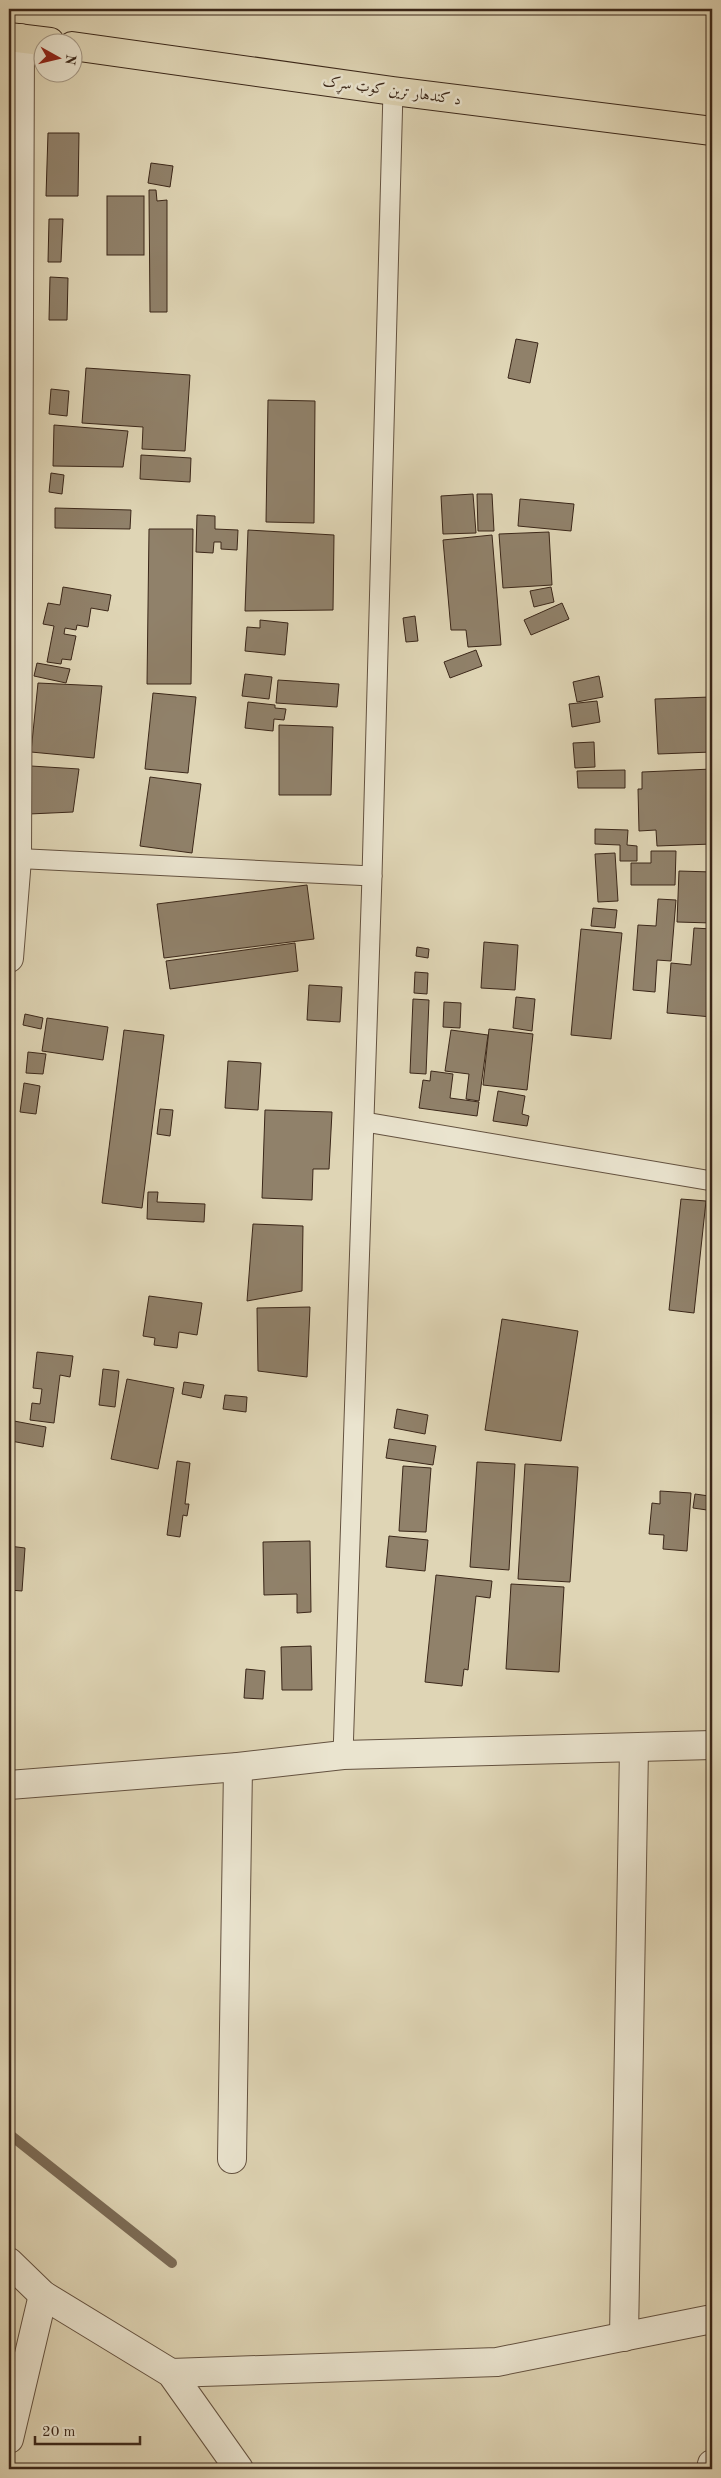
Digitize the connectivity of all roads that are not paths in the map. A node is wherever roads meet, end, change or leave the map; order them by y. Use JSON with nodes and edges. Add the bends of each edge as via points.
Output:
{"nodes":[{"id":1,"x":14,"y":38,"type":"edge"},
{"id":2,"x":32,"y":40,"type":"edge"},
{"id":3,"x":82,"y":47,"type":"edge"},
{"id":4,"x":393,"y":91,"type":"junction"},
{"id":5,"x":712,"y":131,"type":"edge"},
{"id":6,"x":13,"y":858,"type":"edge"},
{"id":7,"x":372,"y":876,"type":"junction"},
{"id":8,"x":9,"y":958,"type":"edge"},
{"id":9,"x":365,"y":1122,"type":"junction"},
{"id":10,"x":712,"y":1180,"type":"edge"},
{"id":11,"x":712,"y":1744,"type":"edge"},
{"id":12,"x":634,"y":1748,"type":"junction"},
{"id":13,"x":343,"y":1755,"type":"junction"},
{"id":14,"x":238,"y":1766,"type":"junction"},
{"id":15,"x":9,"y":1785,"type":"edge"},
{"id":16,"x":232,"y":2159,"type":"dead end"},
{"id":17,"x":9,"y":2262,"type":"edge"},
{"id":18,"x":43,"y":2295,"type":"junction"},
{"id":19,"x":712,"y":2319,"type":"edge"},
{"id":20,"x":624,"y":2337,"type":"junction"},
{"id":21,"x":171,"y":2373,"type":"junction"},
{"id":22,"x":9,"y":2438,"type":"edge"},
{"id":23,"x":712,"y":2464,"type":"edge"},
{"id":24,"x":239,"y":2469,"type":"edge"},
{"id":25,"x":711,"y":2469,"type":"edge"}],
"edges":[{"from":1,"to":2,"type":"main road"},
{"from":1,"to":6,"type":"street"},
{"from":3,"to":4,"type":"main road","name":"د کندهار ترين کوټ سړک"},
{"from":4,"to":5,"type":"main road","name":"د کندهار ترين کوټ سړک"},
{"from":4,"to":7,"type":"lane"},
{"from":6,"to":7,"type":"lane"},
{"from":6,"to":8,"type":"street"},
{"from":7,"to":9,"type":"lane"},
{"from":9,"to":10,"type":"lane"},
{"from":9,"to":13,"type":"lane"},
{"from":11,"to":12,"type":"street"},
{"from":12,"to":13,"type":"street"},
{"from":12,"to":20,"type":"street"},
{"from":13,"to":14,"type":"street"},
{"from":14,"to":15,"type":"street"},
{"from":14,"to":16,"type":"street"},
{"from":17,"to":18,"type":"street"},
{"from":18,"to":21,"type":"street"},
{"from":18,"to":22,"type":"street"},
{"from":19,"to":20,"type":"street"},
{"from":20,"to":21,"type":"street","via":[[497,2362]]},
{"from":21,"to":24,"type":"street"},
{"from":23,"to":25,"type":"street"}]}
